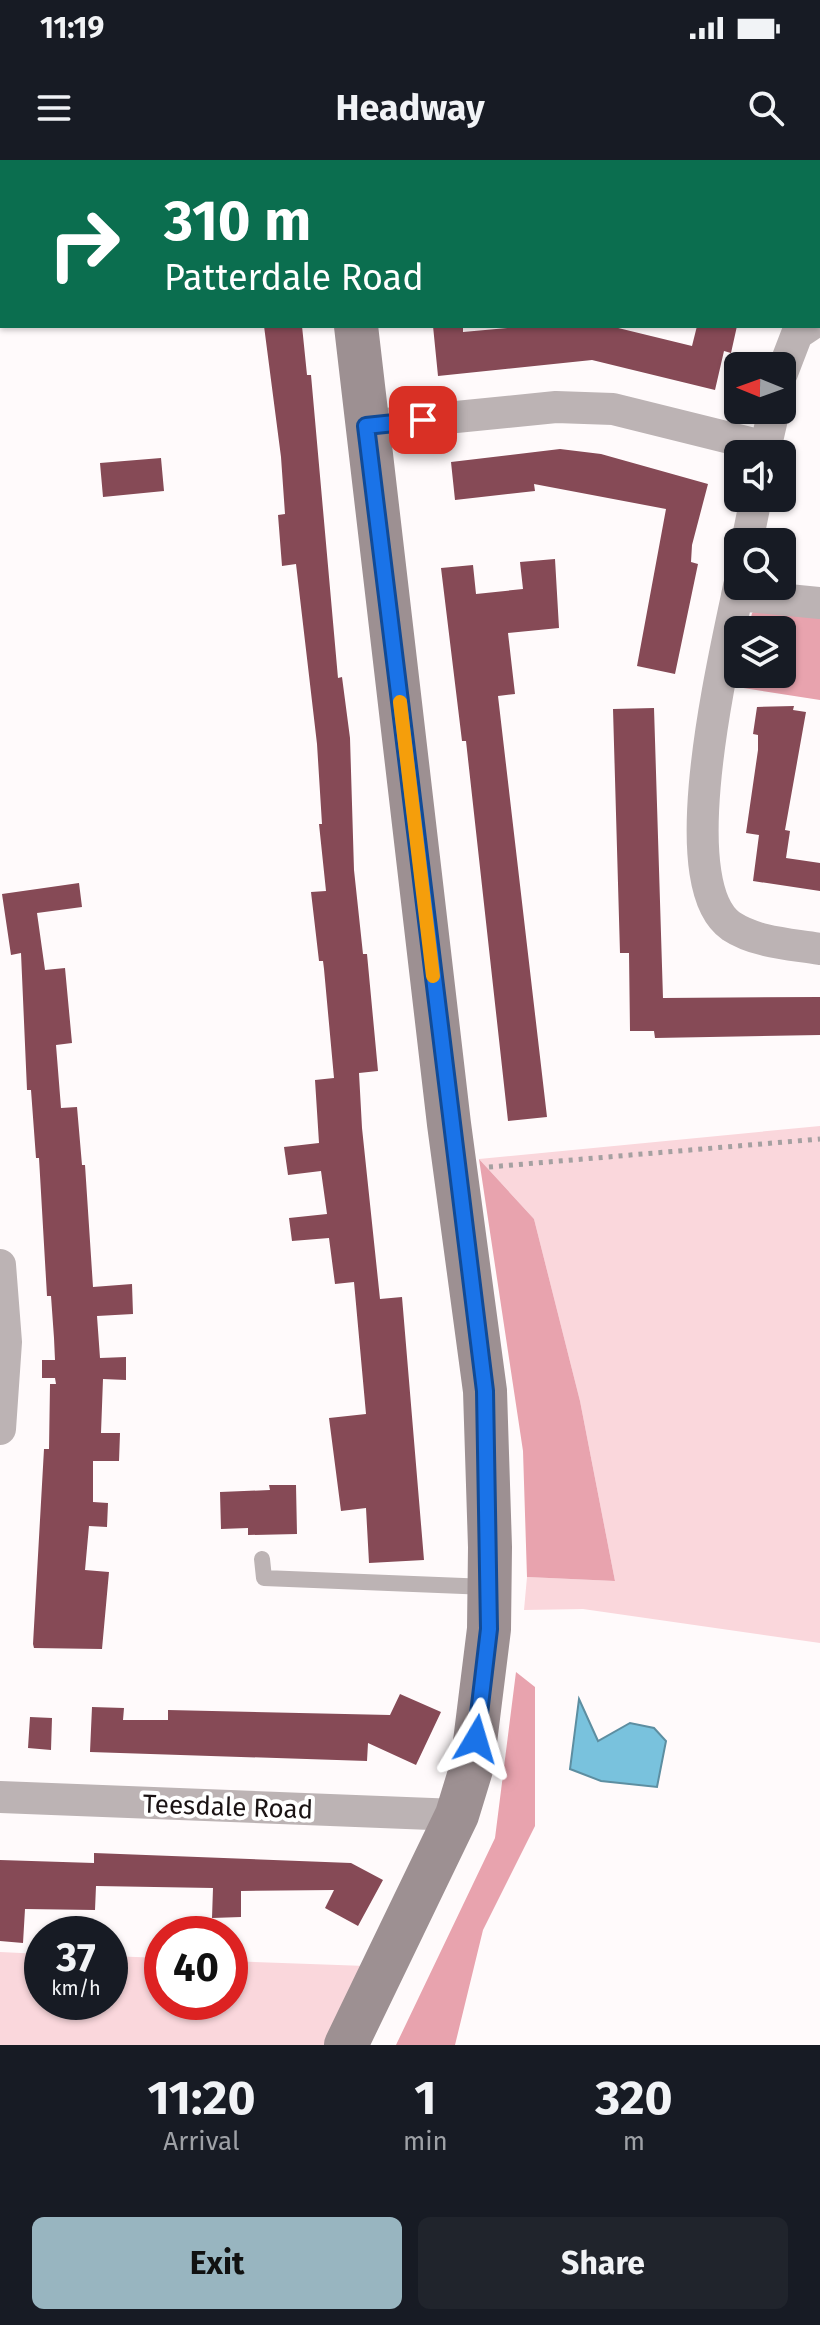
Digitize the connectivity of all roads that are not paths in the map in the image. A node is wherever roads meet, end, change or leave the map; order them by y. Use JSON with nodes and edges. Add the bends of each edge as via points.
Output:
{"nodes":[{"id":1,"x":356,"y":328,"type":"edge"},
{"id":2,"x":806,"y":328,"type":"edge"},
{"id":3,"x":790,"y":352,"type":"edge"},
{"id":4,"x":366,"y":426,"type":"junction"},
{"id":5,"x":728,"y":440,"type":"edge"},
{"id":6,"x":796,"y":599,"type":"edge"},
{"id":7,"x":736,"y":600,"type":"edge"},
{"id":8,"x":820,"y":603,"type":"edge"},
{"id":9,"x":820,"y":949,"type":"edge"},
{"id":10,"x":0,"y":1265,"type":"edge"},
{"id":11,"x":0,"y":1429,"type":"edge"},
{"id":12,"x":262,"y":1559,"type":"dead end"},
{"id":13,"x":489,"y":1587,"type":"junction"},
{"id":14,"x":0,"y":1797,"type":"edge"},
{"id":15,"x":457,"y":1815,"type":"junction"},
{"id":16,"x":346,"y":2045,"type":"edge"}],
"edges":[{"from":1,"to":4,"type":"street"},
{"from":2,"to":3,"type":"street","via":[[797,334]]},
{"from":4,"to":5,"type":"street","via":[[556,407],[613,409]]},
{"from":4,"to":13,"type":"street","via":[[485,1391]]},
{"from":6,"to":8,"type":"street"},
{"from":7,"to":9,"type":"street","via":[[713,700],[703,857],[709,896],[730,925],[764,940]]},
{"from":10,"to":11,"type":"street","via":[[6,1342]]},
{"from":12,"to":13,"type":"lane","via":[[264,1578]]},
{"from":13,"to":15,"type":"street","via":[[472,1766]]},
{"from":14,"to":15,"type":"street","name":"Teesdale Road"},
{"from":15,"to":16,"type":"street"}]}
